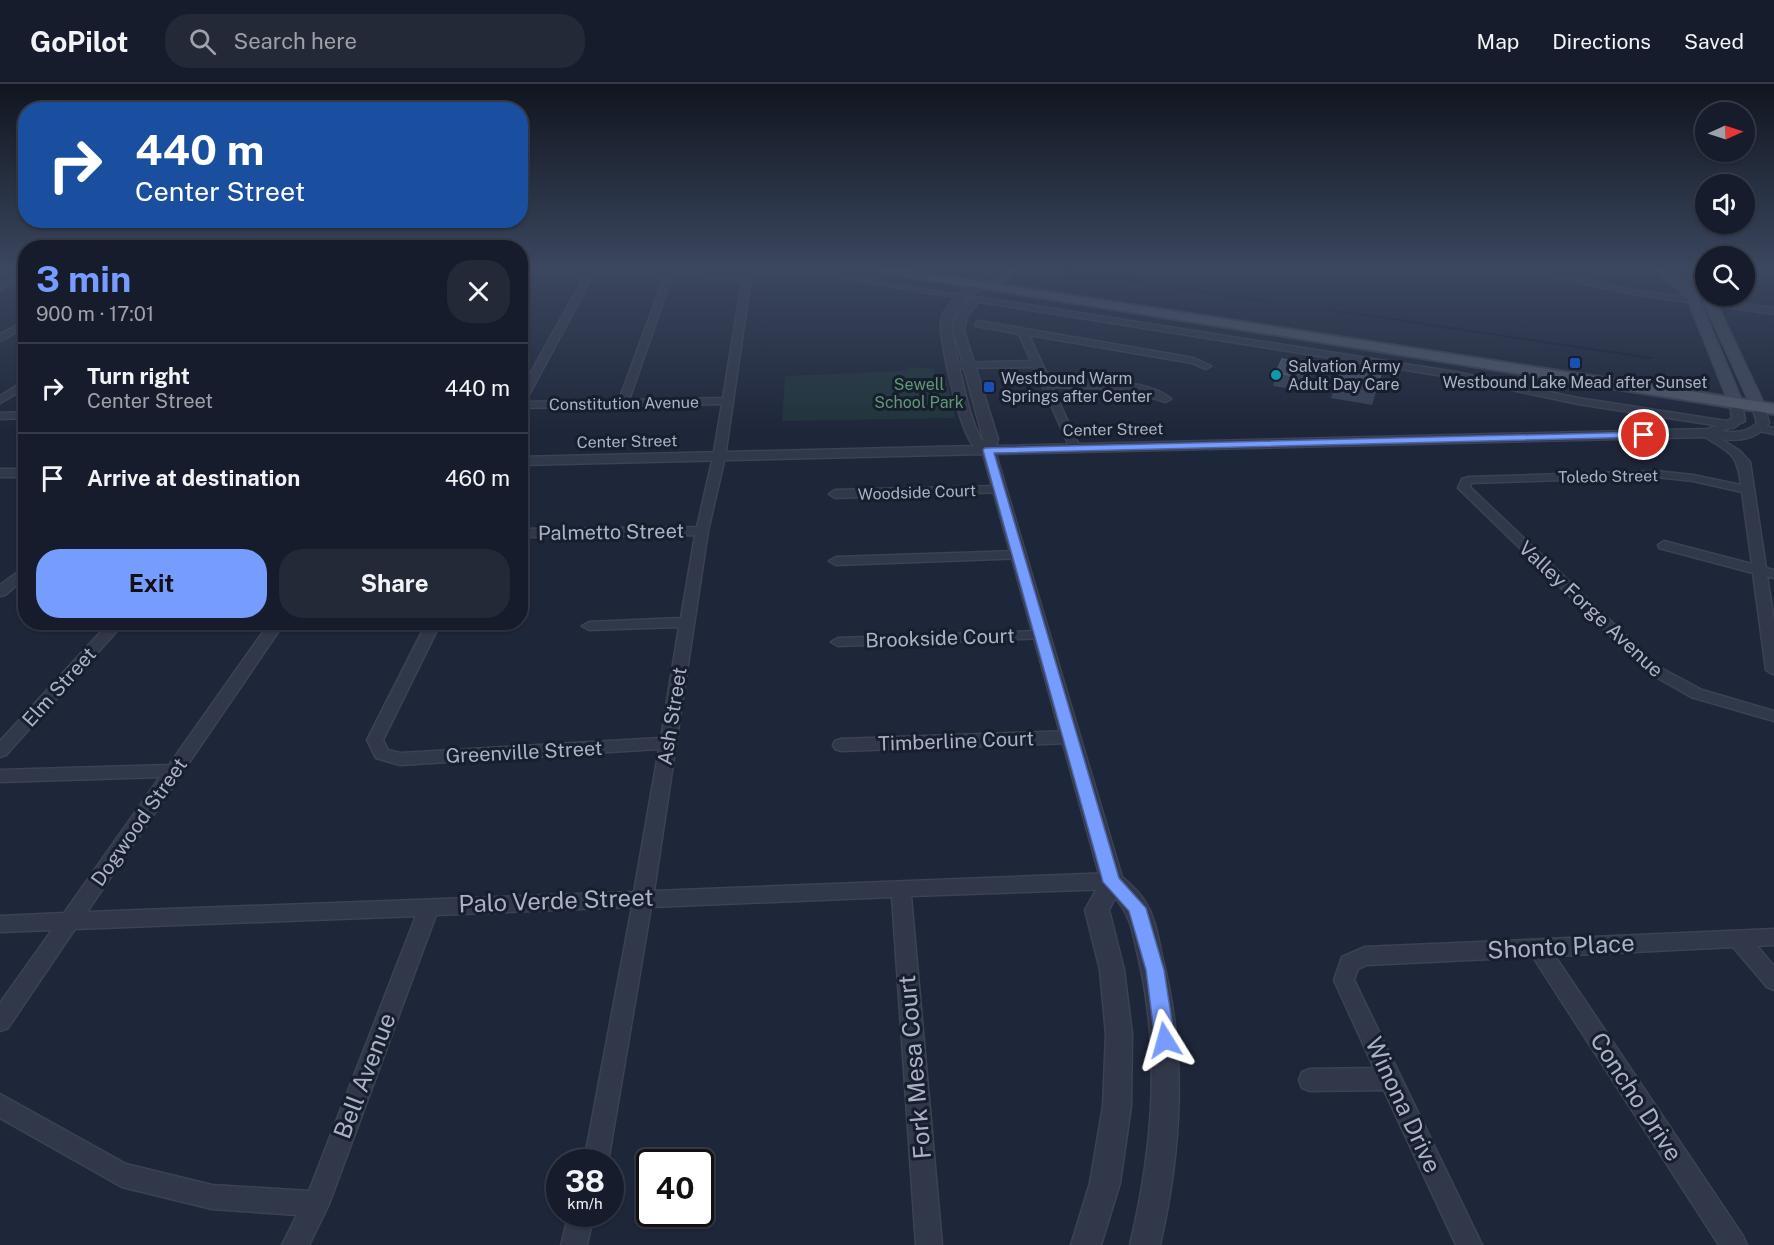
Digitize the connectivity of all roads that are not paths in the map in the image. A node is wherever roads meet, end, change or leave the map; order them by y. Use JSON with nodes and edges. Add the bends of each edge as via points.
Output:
{"nodes":[{"id":1,"x":563,"y":324,"type":"edge"},
{"id":2,"x":651,"y":324,"type":"edge"},
{"id":3,"x":739,"y":324,"type":"edge"},
{"id":4,"x":946,"y":324,"type":"edge"},
{"id":5,"x":960,"y":324,"type":"edge"},
{"id":6,"x":980,"y":324,"type":"dead end"},
{"id":7,"x":1137,"y":324,"type":"edge"},
{"id":8,"x":1232,"y":324,"type":"edge"},
{"id":9,"x":1264,"y":324,"type":"edge"},
{"id":10,"x":1283,"y":324,"type":"edge"},
{"id":11,"x":1287,"y":324,"type":"edge"},
{"id":12,"x":1703,"y":324,"type":"edge"},
{"id":13,"x":1720,"y":324,"type":"edge"},
{"id":14,"x":18,"y":328,"type":"edge"},
{"id":15,"x":1023,"y":332,"type":"junction"},
{"id":16,"x":1312,"y":336,"type":"junction"},
{"id":17,"x":0,"y":338,"type":"edge"},
{"id":18,"x":1433,"y":346,"type":"junction"},
{"id":19,"x":1308,"y":351,"type":"junction"},
{"id":20,"x":1036,"y":364,"type":"junction"},
{"id":21,"x":953,"y":366,"type":"junction"},
{"id":22,"x":970,"y":366,"type":"junction"},
{"id":23,"x":1206,"y":366,"type":"dead end"},
{"id":24,"x":1045,"y":384,"type":"junction"},
{"id":25,"x":18,"y":388,"type":"edge"},
{"id":26,"x":528,"y":388,"type":"edge"},
{"id":27,"x":1734,"y":397,"type":"junction"},
{"id":28,"x":1774,"y":398,"type":"edge"},
{"id":29,"x":1166,"y":399,"type":"dead end"},
{"id":30,"x":0,"y":400,"type":"edge"},
{"id":31,"x":1755,"y":400,"type":"junction"},
{"id":32,"x":726,"y":401,"type":"junction"},
{"id":33,"x":528,"y":403,"type":"edge"},
{"id":34,"x":623,"y":403,"type":"junction"},
{"id":35,"x":1774,"y":409,"type":"edge"},
{"id":36,"x":18,"y":415,"type":"edge"},
{"id":37,"x":0,"y":416,"type":"edge"},
{"id":38,"x":1733,"y":424,"type":"junction"},
{"id":39,"x":1759,"y":428,"type":"junction"},
{"id":40,"x":1774,"y":431,"type":"edge"},
{"id":41,"x":1707,"y":433,"type":"junction"},
{"id":42,"x":1075,"y":448,"type":"junction"},
{"id":43,"x":988,"y":450,"type":"junction"},
{"id":44,"x":719,"y":457,"type":"junction"},
{"id":45,"x":528,"y":461,"type":"edge"},
{"id":46,"x":0,"y":473,"type":"edge"},
{"id":47,"x":18,"y":473,"type":"edge"},
{"id":48,"x":1466,"y":482,"type":"joint"},
{"id":49,"x":999,"y":490,"type":"junction"},
{"id":50,"x":1749,"y":490,"type":"junction"},
{"id":51,"x":835,"y":494,"type":"dead end"},
{"id":52,"x":702,"y":531,"type":"junction"},
{"id":53,"x":528,"y":533,"type":"edge"},
{"id":54,"x":1664,"y":545,"type":"dead end"},
{"id":55,"x":1018,"y":555,"type":"junction"},
{"id":56,"x":836,"y":561,"type":"dead end"},
{"id":57,"x":1767,"y":572,"type":"edge"},
{"id":58,"x":18,"y":573,"type":"edge"},
{"id":59,"x":0,"y":576,"type":"edge"},
{"id":60,"x":18,"y":576,"type":"edge"},
{"id":61,"x":0,"y":592,"type":"edge"},
{"id":62,"x":687,"y":622,"type":"junction"},
{"id":63,"x":589,"y":626,"type":"dead end"},
{"id":64,"x":111,"y":630,"type":"edge"},
{"id":65,"x":272,"y":630,"type":"edge"},
{"id":66,"x":430,"y":630,"type":"edge"},
{"id":67,"x":1041,"y":635,"type":"junction"},
{"id":68,"x":838,"y":642,"type":"dead end"},
{"id":69,"x":1774,"y":668,"type":"edge"},
{"id":70,"x":1774,"y":716,"type":"edge"},
{"id":71,"x":1070,"y":736,"type":"junction"},
{"id":72,"x":668,"y":743,"type":"junction"},
{"id":73,"x":841,"y":744,"type":"dead end"},
{"id":74,"x":0,"y":752,"type":"edge"},
{"id":75,"x":174,"y":771,"type":"junction"},
{"id":76,"x":0,"y":776,"type":"edge"},
{"id":77,"x":1112,"y":882,"type":"junction"},
{"id":78,"x":901,"y":890,"type":"junction"},
{"id":79,"x":643,"y":898,"type":"junction"},
{"id":80,"x":430,"y":906,"type":"junction"},
{"id":81,"x":69,"y":921,"type":"junction"},
{"id":82,"x":0,"y":924,"type":"edge"},
{"id":83,"x":1774,"y":937,"type":"edge"},
{"id":84,"x":1738,"y":939,"type":"junction"},
{"id":85,"x":1538,"y":948,"type":"junction"},
{"id":86,"x":1350,"y":963,"type":"joint"},
{"id":87,"x":1774,"y":981,"type":"edge"},
{"id":88,"x":0,"y":1021,"type":"edge"},
{"id":89,"x":1391,"y":1079,"type":"junction"},
{"id":90,"x":1310,"y":1080,"type":"dead end"},
{"id":91,"x":0,"y":1105,"type":"edge"},
{"id":92,"x":598,"y":1149,"type":"edge"},
{"id":93,"x":316,"y":1204,"type":"junction"},
{"id":94,"x":579,"y":1227,"type":"edge"},
{"id":95,"x":295,"y":1245,"type":"edge"},
{"id":96,"x":574,"y":1245,"type":"edge"},
{"id":97,"x":929,"y":1245,"type":"edge"},
{"id":98,"x":1086,"y":1245,"type":"edge"},
{"id":99,"x":1145,"y":1245,"type":"edge"},
{"id":100,"x":1469,"y":1245,"type":"edge"},
{"id":101,"x":1734,"y":1245,"type":"edge"}],
"edges":[{"from":1,"to":26,"type":"street"},
{"from":2,"to":34,"type":"street"},
{"from":3,"to":32,"type":"street","name":"Ash Street"},
{"from":4,"to":21,"type":"street"},
{"from":5,"to":22,"type":"street"},
{"from":6,"to":15,"type":"street"},
{"from":7,"to":19,"type":"street"},
{"from":8,"to":16,"type":"main road"},
{"from":9,"to":10,"type":"main road"},
{"from":11,"to":18,"type":"main road"},
{"from":12,"to":27,"type":"main road"},
{"from":13,"to":31,"type":"main road"},
{"from":14,"to":17,"type":"street"},
{"from":15,"to":20,"type":"street"},
{"from":15,"to":23,"type":"street"},
{"from":16,"to":18,"type":"main road"},
{"from":16,"to":19,"type":"main road"},
{"from":16,"to":27,"type":"main road"},
{"from":18,"to":27,"type":"main road"},
{"from":19,"to":38,"type":"street","via":[[1456,375],[1578,401]]},
{"from":20,"to":22,"type":"street"},
{"from":20,"to":24,"type":"street"},
{"from":21,"to":22,"type":"street"},
{"from":21,"to":43,"type":"street","via":[[974,439]]},
{"from":22,"to":43,"type":"street","via":[[992,439]]},
{"from":24,"to":29,"type":"street","via":[[1096,383]]},
{"from":24,"to":42,"type":"street"},
{"from":25,"to":30,"type":"street"},
{"from":27,"to":31,"type":"main road"},
{"from":27,"to":38,"type":"street","via":[[1739,421]]},
{"from":28,"to":31,"type":"main road"},
{"from":31,"to":35,"type":"main road"},
{"from":31,"to":39,"type":"street","via":[[1763,423]]},
{"from":32,"to":34,"type":"street","name":"Constitution Avenue"},
{"from":32,"to":44,"type":"street","name":"Ash Street"},
{"from":33,"to":34,"type":"street","name":"Constitution Avenue"},
{"from":36,"to":37,"type":"street"},
{"from":38,"to":41,"type":"street","name":"Center Street"},
{"from":39,"to":40,"type":"street"},
{"from":39,"to":41,"type":"street","name":"Center Street","via":[[1730,436]]},
{"from":41,"to":42,"type":"street","name":"Center Street"},
{"from":41,"to":50,"type":"street","via":[[1744,462]]},
{"from":42,"to":43,"type":"street","name":"Center Street"},
{"from":43,"to":44,"type":"street","name":"Center Street"},
{"from":43,"to":49,"type":"street"},
{"from":44,"to":45,"type":"street","name":"Center Street"},
{"from":44,"to":52,"type":"street","name":"Ash Street"},
{"from":46,"to":47,"type":"street"},
{"from":48,"to":50,"type":"street","name":"Toledo Street","via":[[1656,474]]},
{"from":48,"to":70,"type":"street","name":"Valley Forge Avenue","via":[[1464,488],[1668,681],[1708,698]]},
{"from":49,"to":51,"type":"street","name":"Woodside Court"},
{"from":49,"to":55,"type":"street"},
{"from":50,"to":57,"type":"street"},
{"from":52,"to":53,"type":"street","name":"Palmetto Street"},
{"from":52,"to":62,"type":"street","name":"Ash Street"},
{"from":54,"to":57,"type":"street"},
{"from":55,"to":56,"type":"street"},
{"from":55,"to":67,"type":"street"},
{"from":57,"to":69,"type":"street"},
{"from":58,"to":59,"type":"street"},
{"from":60,"to":61,"type":"street"},
{"from":62,"to":63,"type":"street"},
{"from":62,"to":72,"type":"street","name":"Ash Street"},
{"from":64,"to":74,"type":"street","name":"Elm Street"},
{"from":65,"to":75,"type":"street","name":"Dogwood Street"},
{"from":66,"to":72,"type":"street","name":"Greenville Street","via":[[375,740],[382,754],[400,759]]},
{"from":67,"to":68,"type":"street","name":"Brookside Court"},
{"from":67,"to":71,"type":"street"},
{"from":71,"to":73,"type":"street","name":"Timberline Court"},
{"from":71,"to":77,"type":"street"},
{"from":72,"to":79,"type":"street","name":"Ash Street"},
{"from":75,"to":76,"type":"street"},
{"from":75,"to":81,"type":"street","name":"Dogwood Street"},
{"from":77,"to":78,"type":"street","name":"Palo Verde Street"},
{"from":77,"to":98,"type":"street","via":[[1097,910],[1112,970],[1119,1034],[1117,1106],[1105,1183]]},
{"from":77,"to":99,"type":"street","via":[[1137,908],[1155,970],[1165,1040],[1166,1118],[1156,1204]]},
{"from":78,"to":79,"type":"street","name":"Palo Verde Street"},
{"from":78,"to":97,"type":"street","name":"Fork Mesa Court"},
{"from":79,"to":80,"type":"street","name":"Palo Verde Street"},
{"from":79,"to":92,"type":"street","name":"Ash Street"},
{"from":80,"to":81,"type":"street","name":"Palo Verde Street"},
{"from":80,"to":93,"type":"street","name":"Bell Avenue"},
{"from":81,"to":82,"type":"street","name":"Palo Verde Street"},
{"from":81,"to":88,"type":"street","name":"Dogwood Street"},
{"from":83,"to":84,"type":"street","name":"Shonto Place"},
{"from":84,"to":85,"type":"street","name":"Shonto Place"},
{"from":84,"to":87,"type":"street"},
{"from":85,"to":86,"type":"street","name":"Shonto Place","via":[[1365,956]]},
{"from":85,"to":101,"type":"street","name":"Concho Drive"},
{"from":86,"to":89,"type":"street","name":"Winona Drive","via":[[1344,980]]},
{"from":89,"to":90,"type":"street"},
{"from":89,"to":100,"type":"street","name":"Winona Drive"},
{"from":91,"to":93,"type":"street","via":[[122,1175],[212,1197]]},
{"from":93,"to":95,"type":"street","name":"Bell Avenue"},
{"from":94,"to":96,"type":"street"}]}
